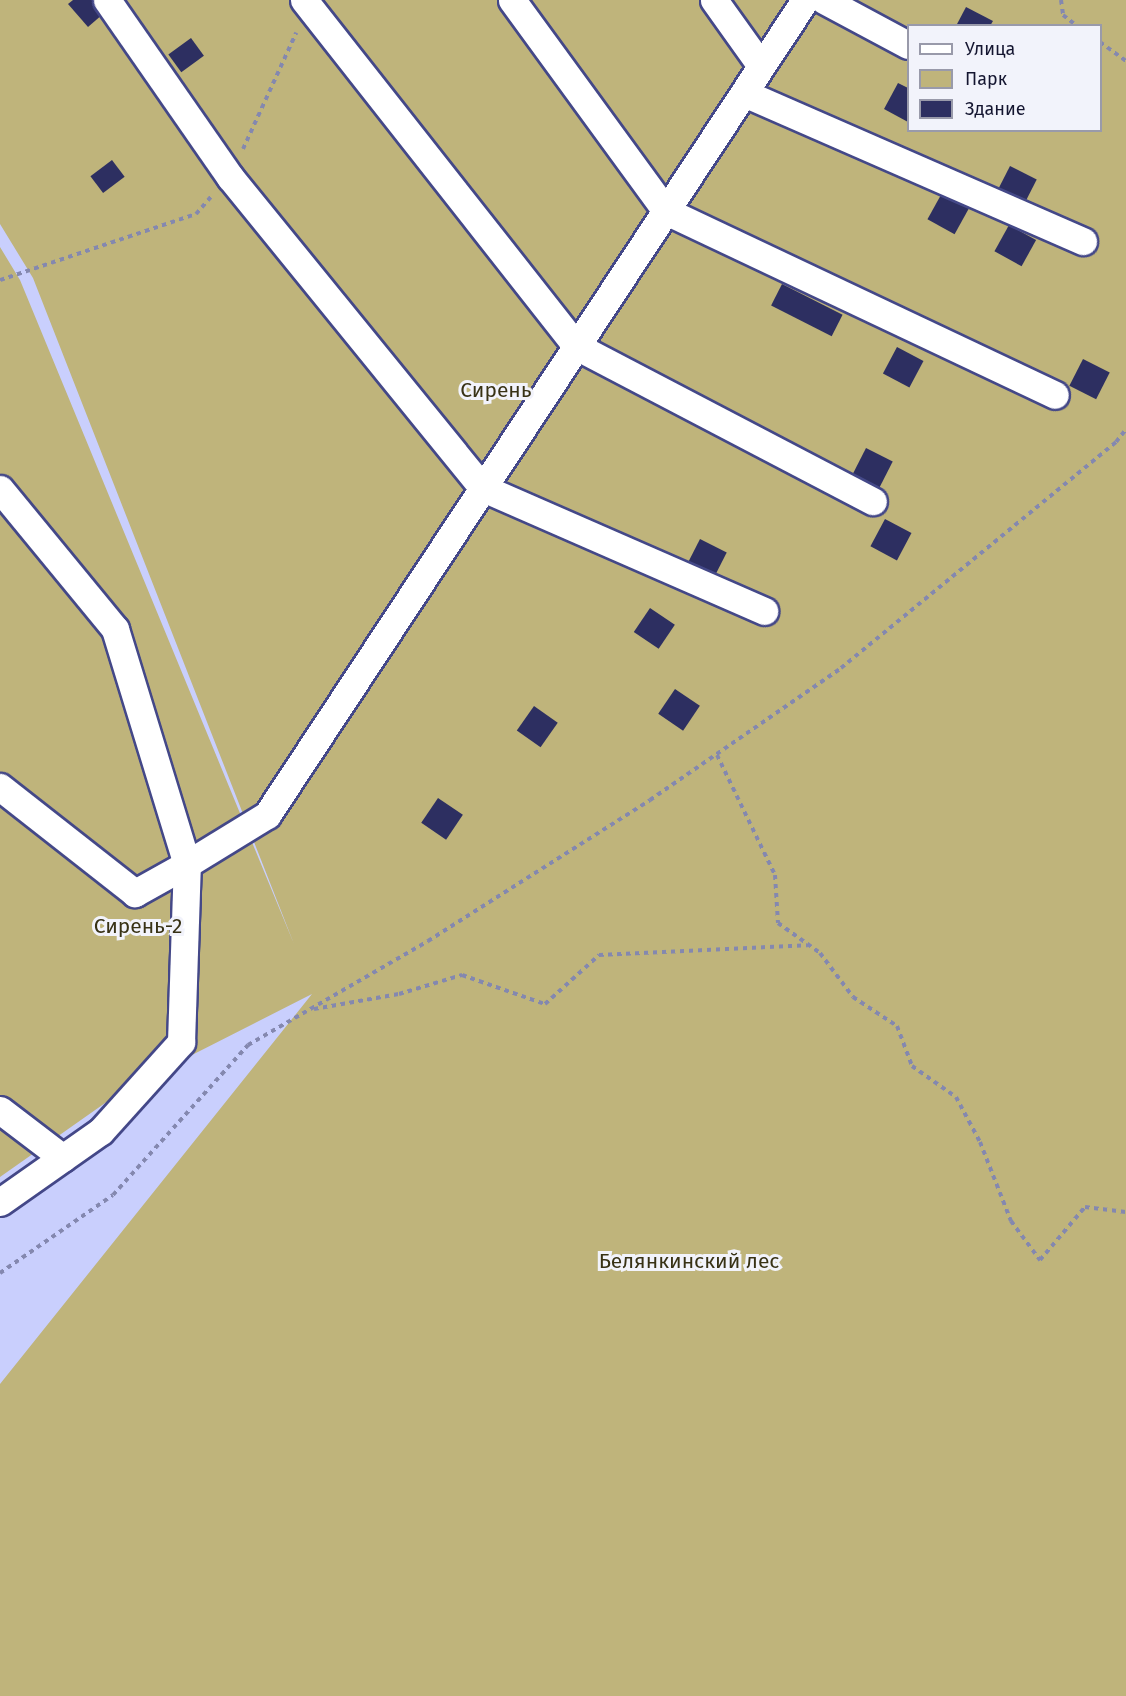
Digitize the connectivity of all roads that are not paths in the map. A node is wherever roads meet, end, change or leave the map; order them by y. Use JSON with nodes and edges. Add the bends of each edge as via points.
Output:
{"nodes":[{"id":1,"x":107,"y":0,"type":"edge"},
{"id":2,"x":512,"y":0,"type":"edge"},
{"id":3,"x":714,"y":0,"type":"edge"},
{"id":4,"x":805,"y":0,"type":"edge"},
{"id":5,"x":824,"y":0,"type":"edge"},
{"id":6,"x":306,"y":3,"type":"edge"},
{"id":7,"x":907,"y":44,"type":"edge"},
{"id":8,"x":761,"y":66,"type":"junction"},
{"id":9,"x":744,"y":93,"type":"junction"},
{"id":10,"x":666,"y":211,"type":"junction"},
{"id":11,"x":1083,"y":241,"type":"dead end"},
{"id":12,"x":576,"y":346,"type":"junction"},
{"id":13,"x":1055,"y":395,"type":"dead end"},
{"id":14,"x":483,"y":488,"type":"junction"},
{"id":15,"x":0,"y":489,"type":"edge"},
{"id":16,"x":873,"y":501,"type":"dead end"},
{"id":17,"x":764,"y":610,"type":"dead end"},
{"id":18,"x":0,"y":787,"type":"edge"},
{"id":19,"x":187,"y":864,"type":"junction"},
{"id":20,"x":0,"y":1110,"type":"edge"},
{"id":21,"x":63,"y":1158,"type":"junction"},
{"id":22,"x":0,"y":1202,"type":"edge"}],
"edges":[{"from":1,"to":14,"type":"lane","via":[[230,177]]},
{"from":2,"to":10,"type":"lane"},
{"from":3,"to":8,"type":"lane"},
{"from":4,"to":8,"type":"lane"},
{"from":5,"to":7,"type":"lane"},
{"from":6,"to":12,"type":"lane"},
{"from":8,"to":9,"type":"lane"},
{"from":9,"to":10,"type":"lane"},
{"from":9,"to":11,"type":"lane"},
{"from":10,"to":12,"type":"lane"},
{"from":10,"to":13,"type":"lane"},
{"from":12,"to":14,"type":"lane"},
{"from":12,"to":16,"type":"lane"},
{"from":14,"to":17,"type":"lane"},
{"from":14,"to":19,"type":"lane","via":[[267,815]]},
{"from":15,"to":19,"type":"lane","via":[[115,628]]},
{"from":18,"to":19,"type":"lane","via":[[135,893]]},
{"from":19,"to":21,"type":"lane","via":[[181,1042],[101,1131]]},
{"from":20,"to":21,"type":"lane"},
{"from":21,"to":22,"type":"lane"}]}
